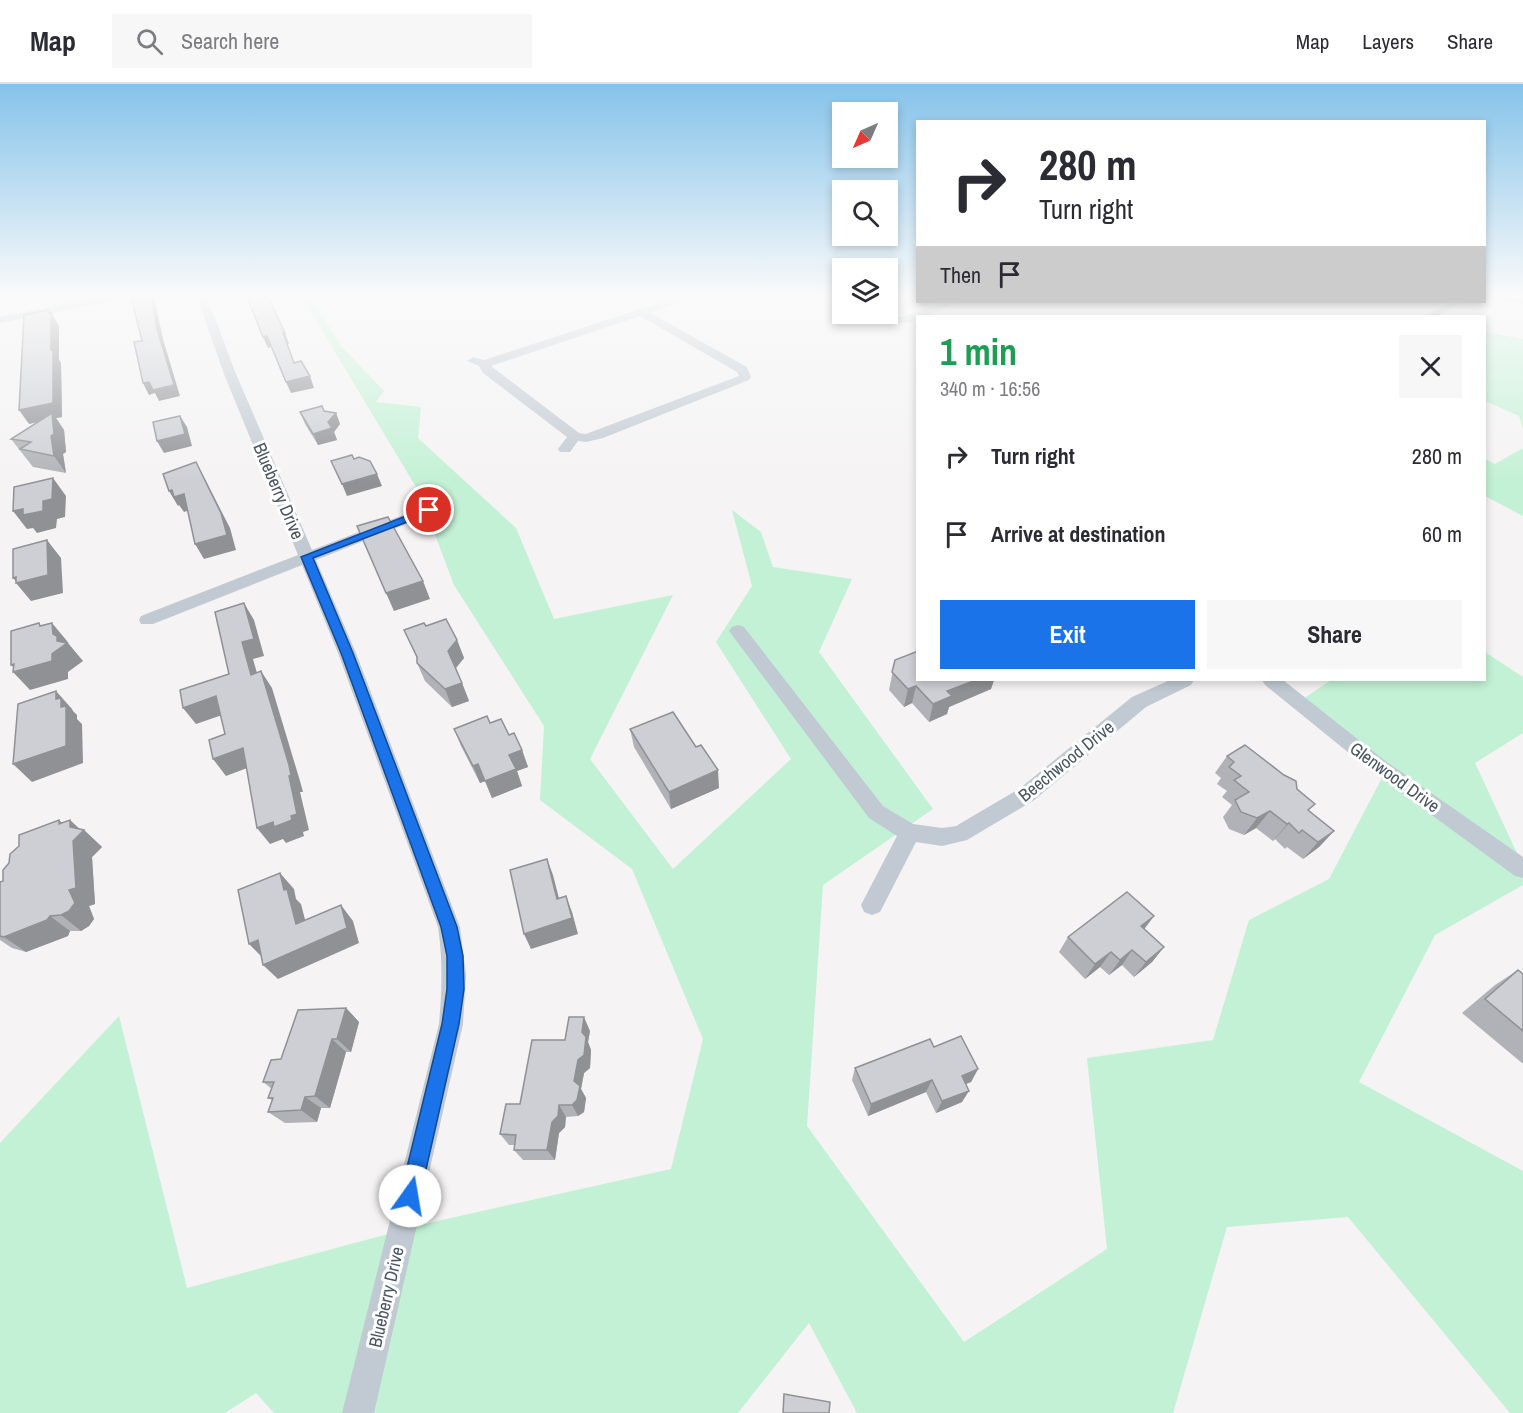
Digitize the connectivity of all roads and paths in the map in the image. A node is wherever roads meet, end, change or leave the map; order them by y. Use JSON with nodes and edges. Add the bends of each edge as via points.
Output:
{"nodes":[{"id":1,"x":225,"y":359,"type":"edge"},
{"id":2,"x":487,"y":359,"type":"edge"},
{"id":3,"x":724,"y":359,"type":"edge"},
{"id":4,"x":575,"y":436,"type":"junction"},
{"id":5,"x":565,"y":449,"type":"dead end"},
{"id":6,"x":429,"y":510,"type":"dead end"},
{"id":7,"x":307,"y":557,"type":"junction"},
{"id":8,"x":147,"y":620,"type":"dead end"},
{"id":9,"x":738,"y":632,"type":"dead end"},
{"id":10,"x":1183,"y":681,"type":"edge"},
{"id":11,"x":1272,"y":681,"type":"edge"},
{"id":12,"x":910,"y":832,"type":"junction"},
{"id":13,"x":1523,"y":869,"type":"edge"},
{"id":14,"x":872,"y":905,"type":"dead end"},
{"id":15,"x":358,"y":1413,"type":"edge"}],
"edges":[{"from":1,"to":7,"type":"street","name":"Blueberry Drive"},
{"from":2,"to":4,"type":"street","via":[[477,362]]},
{"from":3,"to":4,"type":"street","via":[[743,370],[745,377],[598,435]]},
{"from":4,"to":5,"type":"street"},
{"from":6,"to":7,"type":"street"},
{"from":7,"to":8,"type":"street"},
{"from":7,"to":15,"type":"street","name":"Blueberry Drive","via":[[445,915],[455,956],[451,1024]]},
{"from":9,"to":12,"type":"street","name":"Beechwood Drive","via":[[876,812]]},
{"from":10,"to":12,"type":"street","name":"Beechwood Drive","via":[[1139,702],[1026,795],[960,834],[942,837]]},
{"from":11,"to":13,"type":"street","name":"Glenwood Drive","via":[[1377,765]]},
{"from":12,"to":14,"type":"street"}]}
